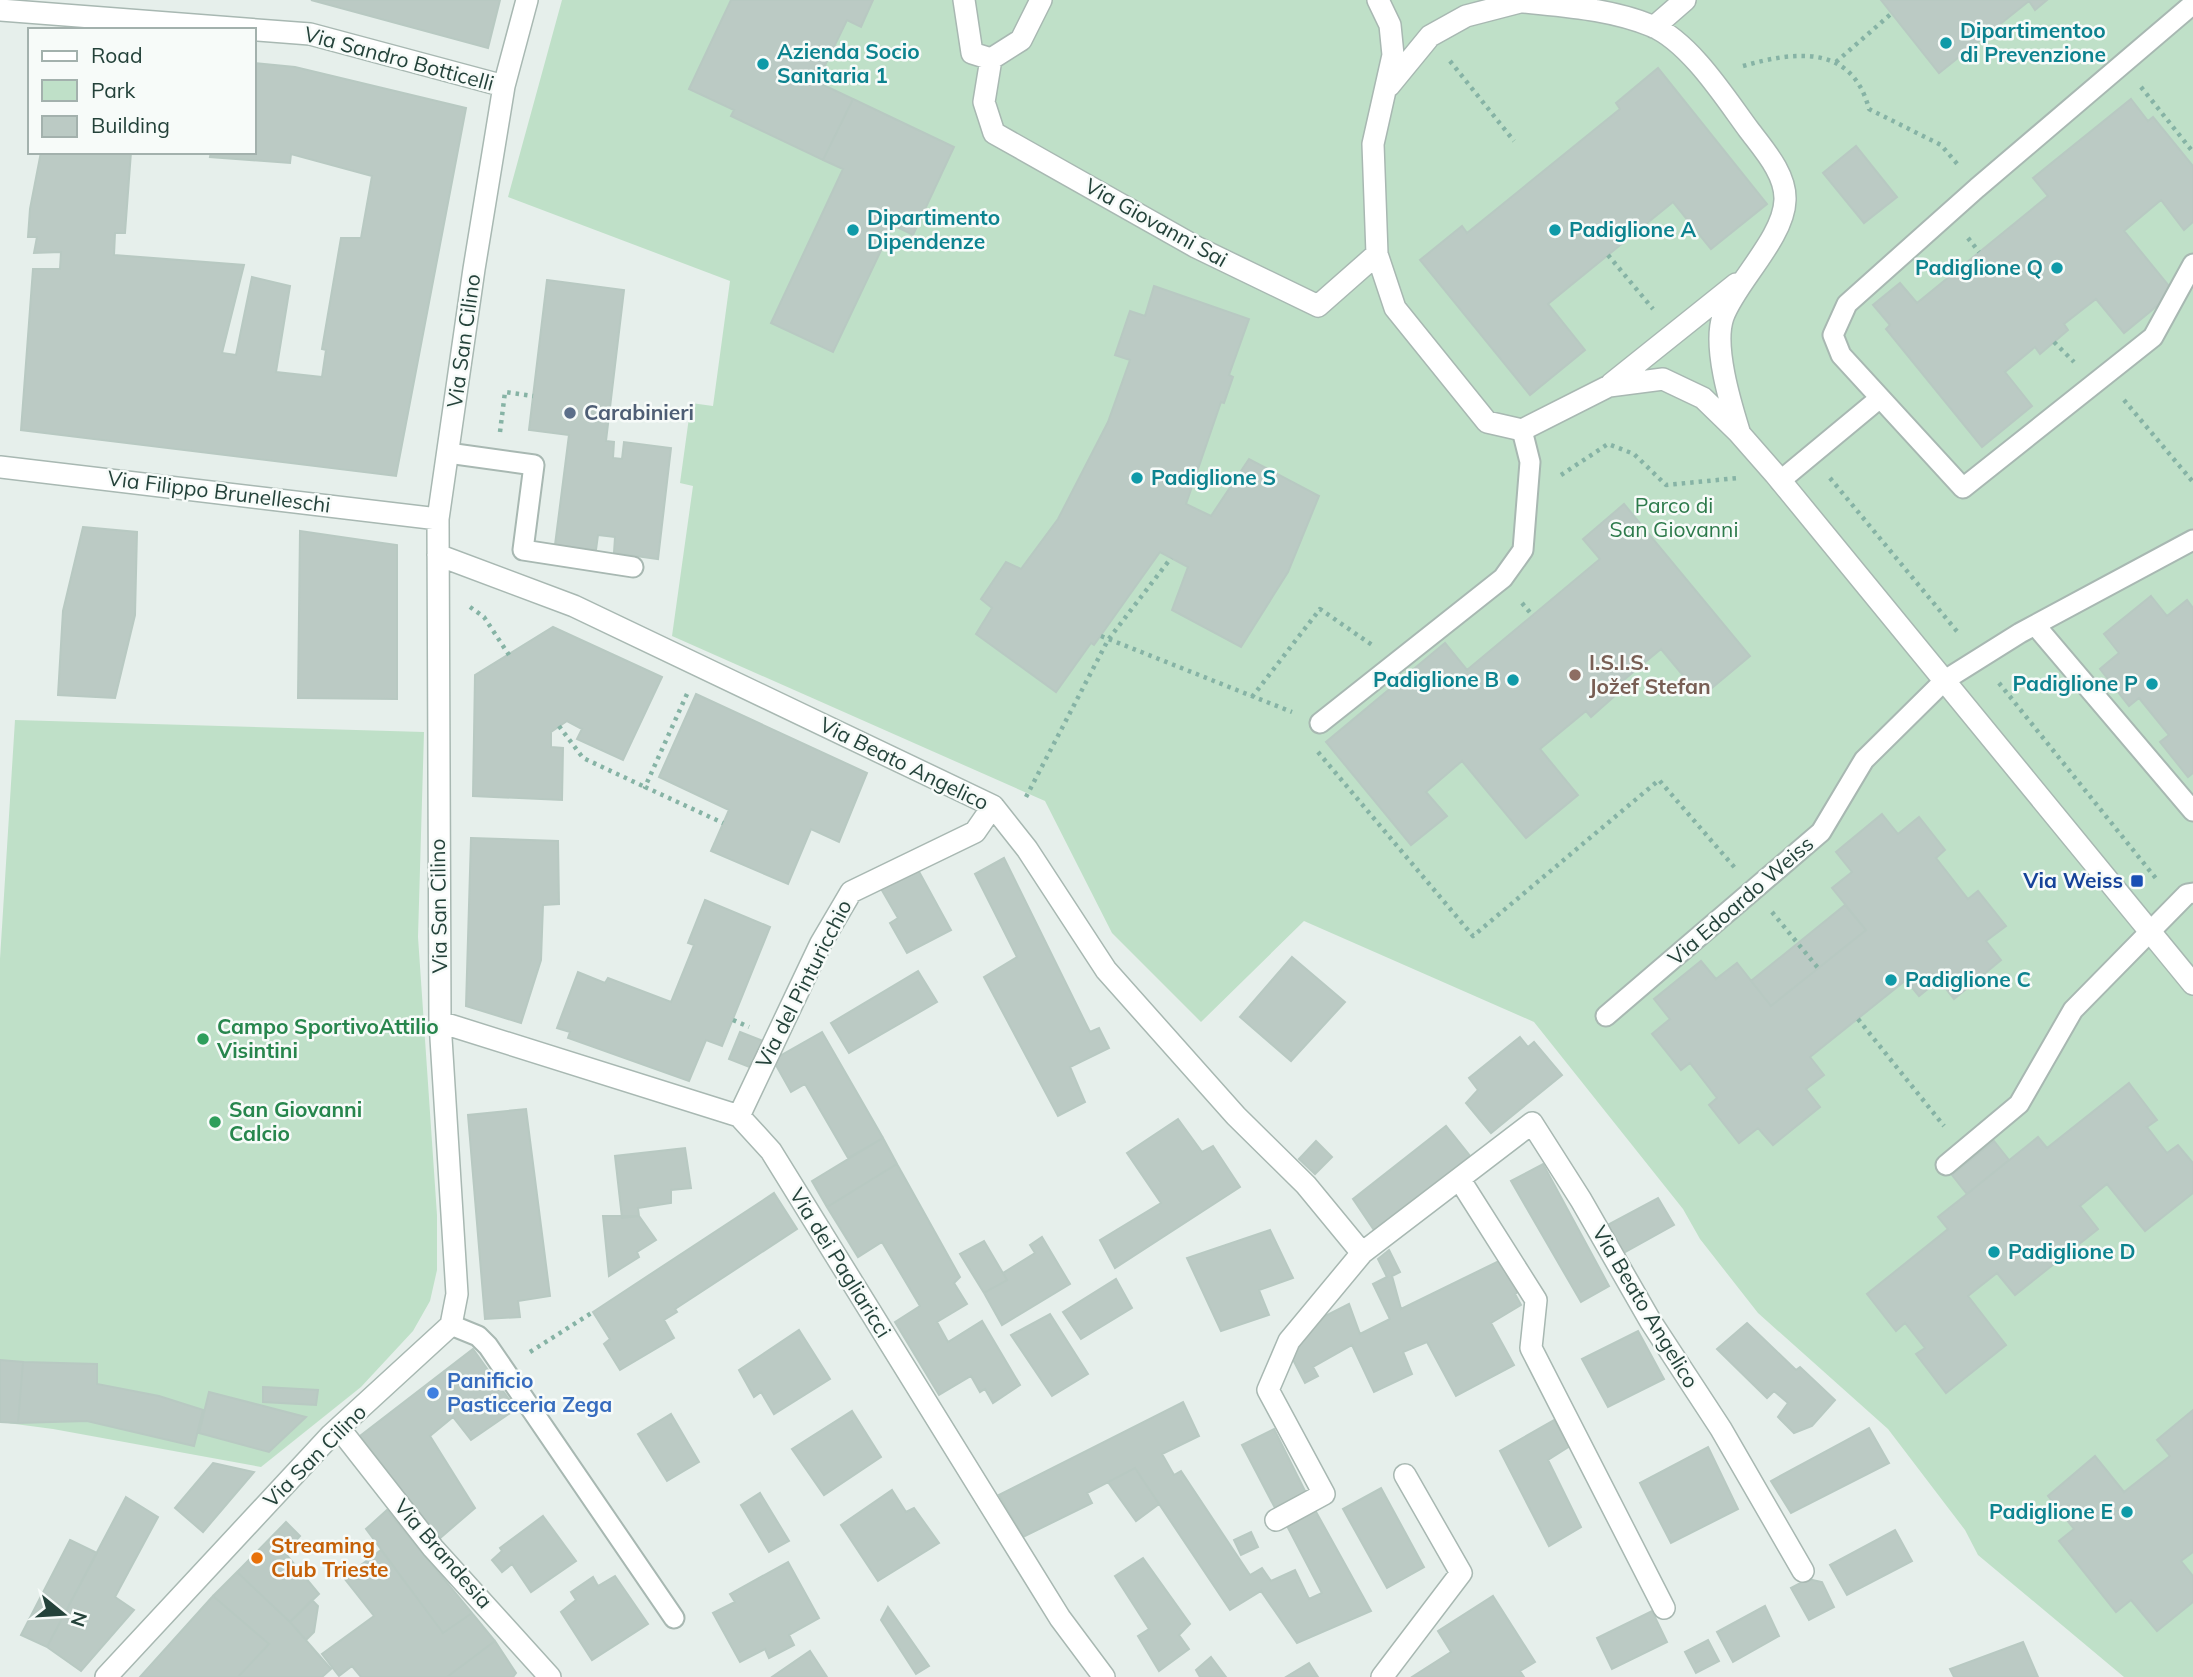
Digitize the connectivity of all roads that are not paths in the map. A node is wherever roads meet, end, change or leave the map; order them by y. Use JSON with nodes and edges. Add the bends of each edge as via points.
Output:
{"nodes":[{"id":1,"x":527,"y":0,"type":"edge"},
{"id":2,"x":964,"y":0,"type":"edge"},
{"id":3,"x":1041,"y":0,"type":"edge"},
{"id":4,"x":1378,"y":0,"type":"edge"},
{"id":5,"x":1685,"y":0,"type":"edge"},
{"id":6,"x":1513,"y":1,"type":"edge"},
{"id":7,"x":2193,"y":4,"type":"edge"},
{"id":8,"x":0,"y":10,"type":"edge"},
{"id":9,"x":1654,"y":27,"type":"junction"},
{"id":10,"x":232,"y":28,"type":"edge"},
{"id":11,"x":256,"y":30,"type":"edge"},
{"id":12,"x":991,"y":59,"type":"junction"},
{"id":13,"x":504,"y":86,"type":"junction"},
{"id":14,"x":1388,"y":87,"type":"junction"},
{"id":15,"x":1377,"y":254,"type":"junction"},
{"id":16,"x":2193,"y":264,"type":"edge"},
{"id":17,"x":1749,"y":274,"type":"junction"},
{"id":18,"x":1609,"y":386,"type":"junction"},
{"id":19,"x":1880,"y":398,"type":"junction"},
{"id":20,"x":1522,"y":430,"type":"junction"},
{"id":21,"x":1739,"y":433,"type":"junction"},
{"id":22,"x":448,"y":453,"type":"junction"},
{"id":23,"x":0,"y":467,"type":"edge"},
{"id":24,"x":1777,"y":478,"type":"junction"},
{"id":25,"x":438,"y":519,"type":"junction"},
{"id":26,"x":2193,"y":540,"type":"edge"},
{"id":27,"x":438,"y":555,"type":"junction"},
{"id":28,"x":633,"y":567,"type":"dead end"},
{"id":29,"x":2035,"y":625,"type":"junction"},
{"id":30,"x":1945,"y":680,"type":"junction"},
{"id":31,"x":1320,"y":723,"type":"road end"},
{"id":32,"x":993,"y":806,"type":"junction"},
{"id":33,"x":2193,"y":811,"type":"edge"},
{"id":34,"x":2193,"y":893,"type":"edge"},
{"id":35,"x":2150,"y":930,"type":"junction"},
{"id":36,"x":2193,"y":984,"type":"edge"},
{"id":37,"x":1606,"y":1016,"type":"dead end"},
{"id":38,"x":440,"y":1022,"type":"junction"},
{"id":39,"x":739,"y":1116,"type":"junction"},
{"id":40,"x":1946,"y":1165,"type":"dead end"},
{"id":41,"x":1460,"y":1180,"type":"junction"},
{"id":42,"x":1362,"y":1253,"type":"junction"},
{"id":43,"x":451,"y":1325,"type":"junction"},
{"id":44,"x":339,"y":1428,"type":"junction"},
{"id":45,"x":1405,"y":1475,"type":"dead end"},
{"id":46,"x":1276,"y":1520,"type":"dead end"},
{"id":47,"x":1803,"y":1571,"type":"dead end"},
{"id":48,"x":1664,"y":1608,"type":"dead end"},
{"id":49,"x":674,"y":1618,"type":"dead end"},
{"id":50,"x":106,"y":1677,"type":"edge"},
{"id":51,"x":550,"y":1677,"type":"edge"},
{"id":52,"x":1104,"y":1677,"type":"edge"},
{"id":53,"x":1382,"y":1677,"type":"edge"}],
"edges":[{"from":1,"to":13,"type":"street","name":"Via San Cilino"},
{"from":2,"to":12,"type":"street","via":[[972,53]]},
{"from":3,"to":12,"type":"street","via":[[1021,40]]},
{"from":4,"to":14,"type":"street","via":[[1390,25],[1393,55]]},
{"from":5,"to":9,"type":"street"},
{"from":6,"to":9,"type":"street","via":[[1567,5]]},
{"from":6,"to":14,"type":"street","via":[[1466,16],[1430,36]]},
{"from":7,"to":19,"type":"lane","via":[[1847,304],[1833,335],[1841,355]]},
{"from":8,"to":10,"type":"street","name":"Via Sandro Botticelli"},
{"from":9,"to":17,"type":"street","via":[[1681,47],[1715,83],[1776,167],[1785,200],[1773,236]]},
{"from":11,"to":13,"type":"street","name":"Via Sandro Botticelli","via":[[310,34]]},
{"from":12,"to":15,"type":"street","name":"Via Giovanni Sai","via":[[985,102],[994,133],[1196,247],[1318,306]]},
{"from":13,"to":22,"type":"street","name":"Via San Cilino"},
{"from":14,"to":15,"type":"street","via":[[1373,144]]},
{"from":15,"to":20,"type":"street","via":[[1395,308],[1487,422]]},
{"from":16,"to":19,"type":"lane","via":[[2153,337],[1963,488]]},
{"from":17,"to":18,"type":"street"},
{"from":17,"to":21,"type":"street","via":[[1722,318],[1722,372]]},
{"from":18,"to":20,"type":"street"},
{"from":18,"to":21,"type":"street","via":[[1663,379],[1703,398]]},
{"from":19,"to":24,"type":"lane"},
{"from":20,"to":31,"type":"lane","via":[[1530,462],[1523,550],[1503,578]]},
{"from":21,"to":24,"type":"street"},
{"from":22,"to":25,"type":"street","name":"Via San Cilino"},
{"from":22,"to":28,"type":"lane","via":[[534,465],[523,550]]},
{"from":23,"to":25,"type":"street","name":"Via Filippo Brunelleschi"},
{"from":24,"to":30,"type":"street"},
{"from":25,"to":27,"type":"street","name":"Via San Cilino"},
{"from":26,"to":29,"type":"lane","name":"Via Edoardo Weiss"},
{"from":27,"to":32,"type":"street","name":"Via Beato Angelico","via":[[574,606]]},
{"from":27,"to":38,"type":"street","name":"Via San Cilino"},
{"from":29,"to":30,"type":"lane","name":"Via Edoardo Weiss"},
{"from":29,"to":33,"type":"lane"},
{"from":30,"to":35,"type":"street"},
{"from":30,"to":37,"type":"lane","name":"Via Edoardo Weiss","via":[[1864,761],[1821,832]]},
{"from":32,"to":39,"type":"street","name":"Via del Pinturicchio","via":[[975,832],[851,891],[821,943]]},
{"from":32,"to":42,"type":"street","name":"Via Beato Angelico","via":[[1027,849],[1106,970],[1236,1116],[1306,1185]]},
{"from":34,"to":35,"type":"lane"},
{"from":35,"to":36,"type":"street"},
{"from":35,"to":40,"type":"lane","via":[[2073,1010],[2019,1104]]},
{"from":38,"to":39,"type":"street"},
{"from":38,"to":43,"type":"street","name":"Via San Cilino","via":[[457,1294]]},
{"from":39,"to":52,"type":"street","name":"Via dei Pagliaricci","via":[[771,1151],[1060,1618]]},
{"from":41,"to":42,"type":"street","name":"Via Beato Angelico"},
{"from":41,"to":47,"type":"street","name":"Via Beato Angelico","via":[[1532,1123]]},
{"from":41,"to":48,"type":"street","via":[[1536,1300],[1531,1348]]},
{"from":42,"to":46,"type":"street","name":"Via Beato Angelico","via":[[1289,1341],[1268,1390],[1324,1494]]},
{"from":43,"to":44,"type":"street","name":"Via San Cilino"},
{"from":43,"to":49,"type":"lane","via":[[478,1336],[488,1346]]},
{"from":44,"to":50,"type":"street","name":"Via San Cilino"},
{"from":44,"to":51,"type":"street","name":"Via Brandesia","via":[[433,1548]]},
{"from":45,"to":53,"type":"street","via":[[1461,1573]]}]}
